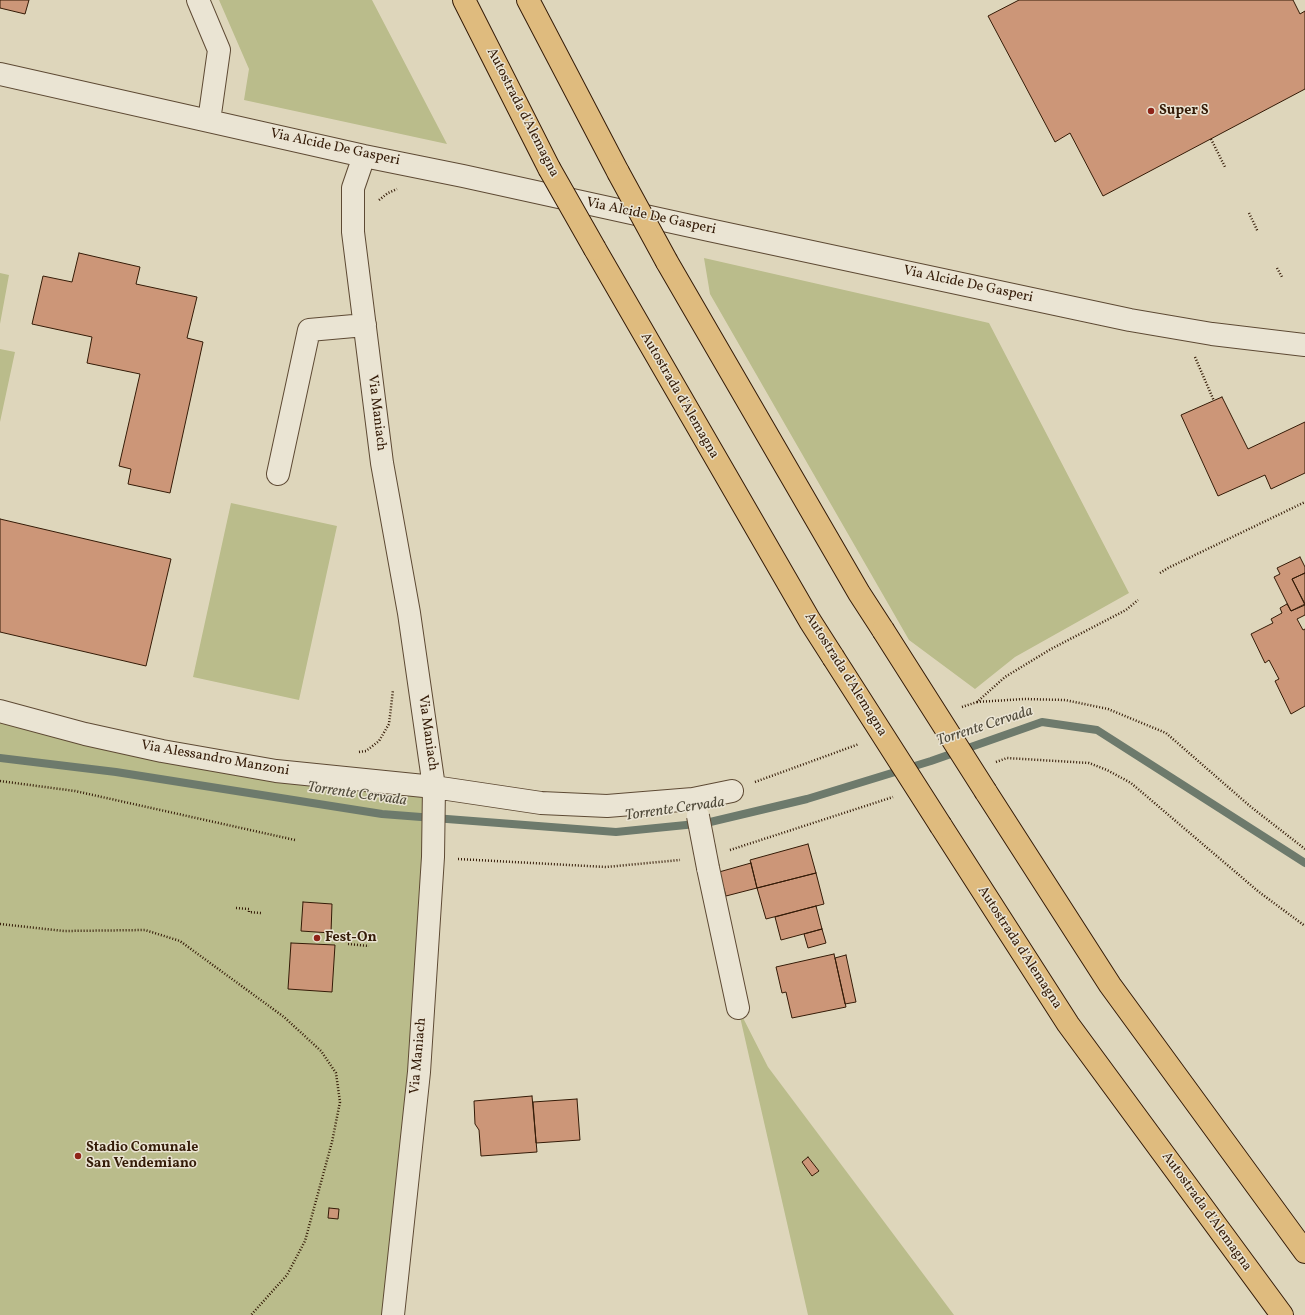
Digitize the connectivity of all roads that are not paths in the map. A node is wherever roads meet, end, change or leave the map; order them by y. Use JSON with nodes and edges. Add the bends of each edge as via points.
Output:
{"nodes":[{"id":1,"x":198,"y":0,"type":"edge"},
{"id":2,"x":464,"y":0,"type":"edge"},
{"id":3,"x":528,"y":0,"type":"edge"},
{"id":4,"x":0,"y":74,"type":"edge"},
{"id":5,"x":209,"y":121,"type":"junction"},
{"id":6,"x":364,"y":156,"type":"junction"},
{"id":7,"x":365,"y":325,"type":"junction"},
{"id":8,"x":1305,"y":345,"type":"edge"},
{"id":9,"x":278,"y":474,"type":"dead end"},
{"id":10,"x":0,"y":711,"type":"edge"},
{"id":11,"x":732,"y":790,"type":"dead end"},
{"id":12,"x":434,"y":796,"type":"junction"},
{"id":13,"x":696,"y":807,"type":"junction"},
{"id":14,"x":738,"y":1008,"type":"dead end"},
{"id":15,"x":1305,"y":1252,"type":"edge"},
{"id":16,"x":394,"y":1315,"type":"edge"},
{"id":17,"x":1282,"y":1315,"type":"edge"}],
"edges":[{"from":1,"to":5,"type":"street","via":[[219,50]]},
{"from":2,"to":17,"type":"highway","name":"Autostrada d'Alemagna","bridge":true,"via":[[549,168],[806,614],[1068,1024]]},
{"from":3,"to":15,"type":"highway","bridge":true,"via":[[667,262],[859,593],[1110,985]]},
{"from":4,"to":5,"type":"street","name":"Via Alcide De Gasperi"},
{"from":5,"to":6,"type":"street","name":"Via Alcide De Gasperi"},
{"from":6,"to":7,"type":"street","name":"Via Maniach","via":[[353,188],[352,205]]},
{"from":6,"to":8,"type":"street","name":"Via Alcide De Gasperi","via":[[1130,320],[1212,334]]},
{"from":7,"to":9,"type":"street","via":[[309,330]]},
{"from":7,"to":12,"type":"street","name":"Via Maniach","via":[[382,463],[409,613]]},
{"from":10,"to":12,"type":"street","name":"Via Alessandro Manzoni","via":[[162,751]]},
{"from":11,"to":13,"type":"street","name":"Via Alessandro Manzoni"},
{"from":12,"to":13,"type":"street","name":"Via Alessandro Manzoni","via":[[607,806]]},
{"from":12,"to":16,"type":"street","name":"Via Maniach","via":[[434,851],[419,1072]]},
{"from":13,"to":14,"type":"street","bridge":true}]}
